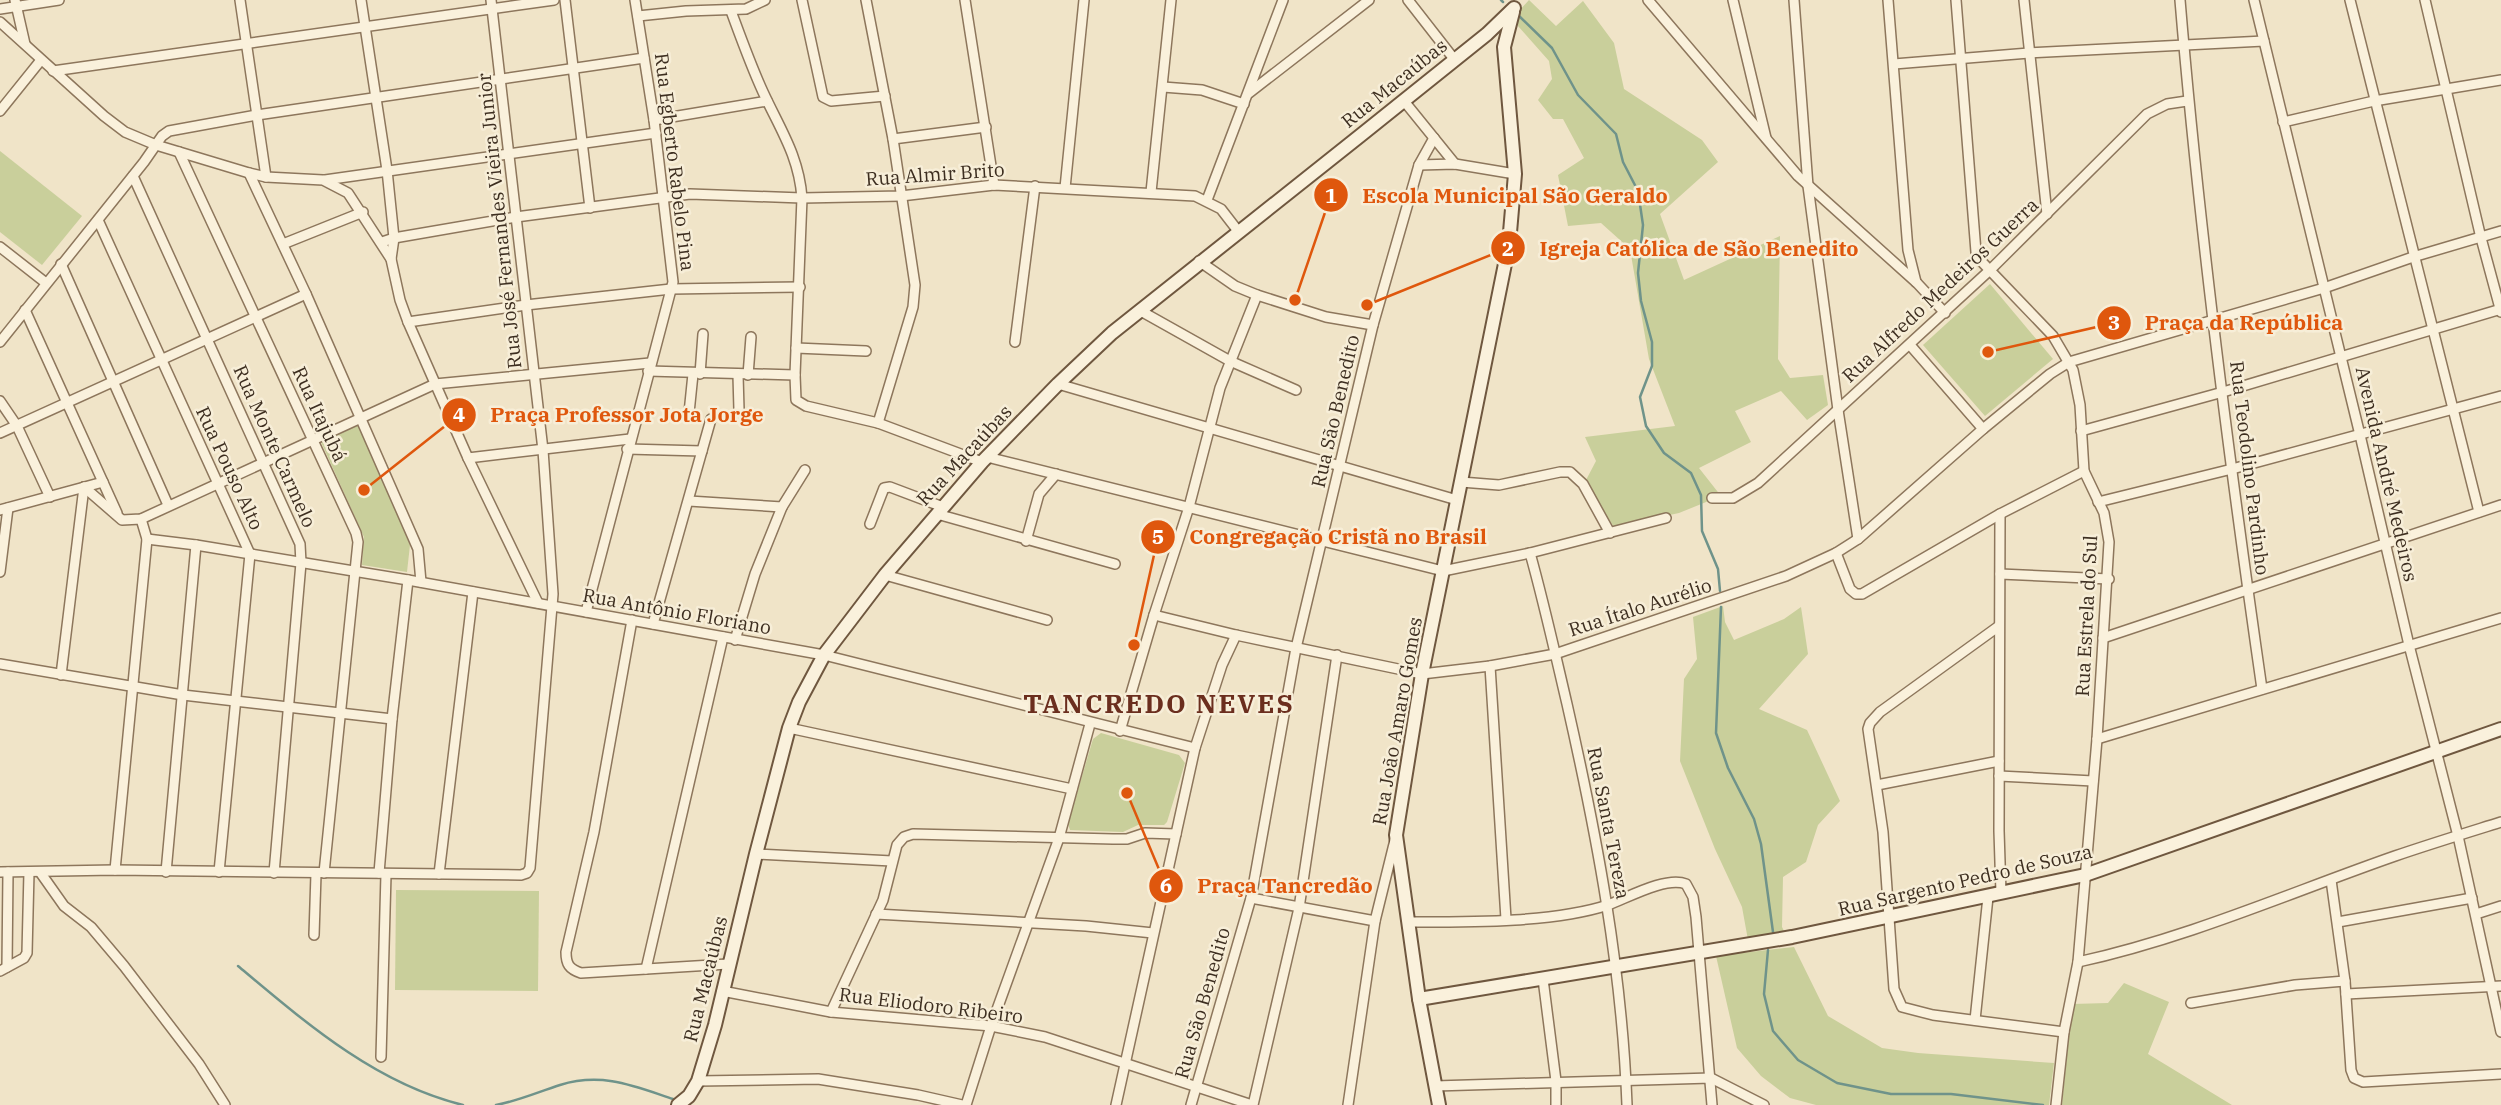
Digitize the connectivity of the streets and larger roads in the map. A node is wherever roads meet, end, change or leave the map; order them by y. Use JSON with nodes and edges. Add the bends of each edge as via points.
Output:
{"nodes":[{"id":1,"x":59,"y":0,"type":"edge"},
{"id":2,"x":240,"y":0,"type":"edge"},
{"id":3,"x":360,"y":0,"type":"edge"},
{"id":4,"x":554,"y":0,"type":"edge"},
{"id":5,"x":565,"y":0,"type":"edge"},
{"id":6,"x":635,"y":0,"type":"edge"},
{"id":7,"x":765,"y":0,"type":"edge"},
{"id":8,"x":803,"y":0,"type":"edge"},
{"id":9,"x":866,"y":0,"type":"edge"},
{"id":10,"x":965,"y":0,"type":"edge"},
{"id":11,"x":1084,"y":0,"type":"edge"},
{"id":12,"x":1171,"y":0,"type":"edge"},
{"id":13,"x":1283,"y":0,"type":"edge"},
{"id":14,"x":1408,"y":0,"type":"edge"},
{"id":15,"x":1648,"y":0,"type":"edge"},
{"id":16,"x":1733,"y":0,"type":"edge"},
{"id":17,"x":1794,"y":0,"type":"edge"},
{"id":18,"x":1888,"y":0,"type":"edge"},
{"id":19,"x":1956,"y":0,"type":"edge"},
{"id":20,"x":2024,"y":0,"type":"edge"},
{"id":21,"x":2180,"y":0,"type":"edge"},
{"id":22,"x":2254,"y":0,"type":"edge"},
{"id":23,"x":2350,"y":0,"type":"edge"},
{"id":24,"x":2425,"y":0,"type":"edge"},
{"id":25,"x":1362,"y":1,"type":"edge"},
{"id":26,"x":16,"y":3,"type":"edge"},
{"id":27,"x":1518,"y":3,"type":"edge"},
{"id":28,"x":492,"y":4,"type":"edge"},
{"id":29,"x":0,"y":9,"type":"edge"},
{"id":30,"x":731,"y":11,"type":"junction"},
{"id":31,"x":638,"y":16,"type":"junction"},
{"id":32,"x":0,"y":22,"type":"edge"},
{"id":33,"x":365,"y":28,"type":"junction"},
{"id":34,"x":2264,"y":41,"type":"junction"},
{"id":35,"x":1475,"y":42,"type":"junction"},
{"id":36,"x":247,"y":43,"type":"junction"},
{"id":37,"x":2184,"y":44,"type":"junction"},
{"id":38,"x":26,"y":46,"type":"junction"},
{"id":39,"x":2029,"y":52,"type":"junction"},
{"id":40,"x":1504,"y":56,"type":"junction"},
{"id":41,"x":644,"y":58,"type":"junction"},
{"id":42,"x":1454,"y":59,"type":"junction"},
{"id":43,"x":1962,"y":59,"type":"junction"},
{"id":44,"x":41,"y":60,"type":"junction"},
{"id":45,"x":1894,"y":64,"type":"junction"},
{"id":46,"x":574,"y":69,"type":"junction"},
{"id":47,"x":53,"y":71,"type":"junction"},
{"id":48,"x":502,"y":80,"type":"junction"},
{"id":49,"x":2501,"y":80,"type":"edge"},
{"id":50,"x":1163,"y":87,"type":"junction"},
{"id":51,"x":2446,"y":88,"type":"junction"},
{"id":52,"x":1248,"y":94,"type":"junction"},
{"id":53,"x":885,"y":96,"type":"junction"},
{"id":54,"x":377,"y":99,"type":"junction"},
{"id":55,"x":767,"y":101,"type":"junction"},
{"id":56,"x":1404,"y":101,"type":"junction"},
{"id":57,"x":2188,"y":101,"type":"junction"},
{"id":58,"x":2374,"y":101,"type":"junction"},
{"id":59,"x":1244,"y":104,"type":"junction"},
{"id":60,"x":0,"y":111,"type":"edge"},
{"id":61,"x":257,"y":115,"type":"junction"},
{"id":62,"x":654,"y":120,"type":"junction"},
{"id":63,"x":2283,"y":122,"type":"junction"},
{"id":64,"x":986,"y":127,"type":"junction"},
{"id":65,"x":656,"y":133,"type":"junction"},
{"id":66,"x":1434,"y":138,"type":"junction"},
{"id":67,"x":893,"y":139,"type":"junction"},
{"id":68,"x":158,"y":142,"type":"junction"},
{"id":69,"x":583,"y":142,"type":"junction"},
{"id":70,"x":1767,"y":142,"type":"junction"},
{"id":71,"x":179,"y":152,"type":"junction"},
{"id":72,"x":509,"y":152,"type":"junction"},
{"id":73,"x":1455,"y":164,"type":"junction"},
{"id":74,"x":1419,"y":165,"type":"junction"},
{"id":75,"x":387,"y":170,"type":"junction"},
{"id":76,"x":249,"y":173,"type":"junction"},
{"id":77,"x":1515,"y":174,"type":"junction"},
{"id":78,"x":133,"y":176,"type":"junction"},
{"id":79,"x":266,"y":177,"type":"junction"},
{"id":80,"x":323,"y":180,"type":"junction"},
{"id":81,"x":994,"y":185,"type":"junction"},
{"id":82,"x":1035,"y":186,"type":"junction"},
{"id":83,"x":1808,"y":186,"type":"junction"},
{"id":84,"x":1065,"y":188,"type":"junction"},
{"id":85,"x":1151,"y":192,"type":"junction"},
{"id":86,"x":901,"y":196,"type":"junction"},
{"id":87,"x":663,"y":197,"type":"junction"},
{"id":88,"x":802,"y":198,"type":"junction"},
{"id":89,"x":1207,"y":201,"type":"junction"},
{"id":90,"x":590,"y":208,"type":"junction"},
{"id":91,"x":363,"y":212,"type":"junction"},
{"id":92,"x":2047,"y":214,"type":"junction"},
{"id":93,"x":516,"y":217,"type":"junction"},
{"id":94,"x":98,"y":220,"type":"junction"},
{"id":95,"x":1238,"y":231,"type":"junction"},
{"id":96,"x":2501,"y":231,"type":"edge"},
{"id":97,"x":394,"y":238,"type":"junction"},
{"id":98,"x":2481,"y":238,"type":"junction"},
{"id":99,"x":382,"y":242,"type":"junction"},
{"id":100,"x":282,"y":244,"type":"junction"},
{"id":101,"x":0,"y":247,"type":"edge"},
{"id":102,"x":2413,"y":257,"type":"junction"},
{"id":103,"x":391,"y":259,"type":"junction"},
{"id":104,"x":1199,"y":261,"type":"junction"},
{"id":105,"x":61,"y":264,"type":"junction"},
{"id":106,"x":1990,"y":270,"type":"junction"},
{"id":107,"x":46,"y":283,"type":"junction"},
{"id":108,"x":1917,"y":283,"type":"junction"},
{"id":109,"x":800,"y":287,"type":"junction"},
{"id":110,"x":2324,"y":288,"type":"junction"},
{"id":111,"x":671,"y":289,"type":"junction"},
{"id":112,"x":306,"y":294,"type":"junction"},
{"id":113,"x":1257,"y":295,"type":"junction"},
{"id":114,"x":526,"y":305,"type":"junction"},
{"id":115,"x":25,"y":310,"type":"junction"},
{"id":116,"x":1139,"y":310,"type":"junction"},
{"id":117,"x":2501,"y":310,"type":"edge"},
{"id":118,"x":1945,"y":313,"type":"junction"},
{"id":119,"x":255,"y":317,"type":"junction"},
{"id":120,"x":2213,"y":318,"type":"junction"},
{"id":121,"x":408,"y":321,"type":"junction"},
{"id":122,"x":1373,"y":326,"type":"junction"},
{"id":123,"x":2434,"y":329,"type":"junction"},
{"id":124,"x":3,"y":330,"type":"edge"},
{"id":125,"x":703,"y":334,"type":"dead end"},
{"id":126,"x":751,"y":337,"type":"dead end"},
{"id":127,"x":208,"y":338,"type":"junction"},
{"id":128,"x":0,"y":342,"type":"edge"},
{"id":129,"x":1015,"y":342,"type":"dead end"},
{"id":130,"x":1910,"y":345,"type":"junction"},
{"id":131,"x":796,"y":348,"type":"junction"},
{"id":132,"x":866,"y":351,"type":"dead end"},
{"id":133,"x":2340,"y":356,"type":"junction"},
{"id":134,"x":160,"y":359,"type":"junction"},
{"id":135,"x":1230,"y":361,"type":"junction"},
{"id":136,"x":2069,"y":362,"type":"junction"},
{"id":137,"x":649,"y":367,"type":"junction"},
{"id":138,"x":696,"y":374,"type":"junction"},
{"id":139,"x":533,"y":375,"type":"junction"},
{"id":140,"x":743,"y":375,"type":"junction"},
{"id":141,"x":795,"y":375,"type":"junction"},
{"id":142,"x":113,"y":382,"type":"junction"},
{"id":143,"x":435,"y":384,"type":"junction"},
{"id":144,"x":1058,"y":384,"type":"junction"},
{"id":145,"x":1296,"y":390,"type":"dead end"},
{"id":146,"x":2223,"y":392,"type":"junction"},
{"id":147,"x":2501,"y":396,"type":"edge"},
{"id":148,"x":0,"y":401,"type":"edge"},
{"id":149,"x":66,"y":403,"type":"junction"},
{"id":150,"x":2453,"y":409,"type":"junction"},
{"id":151,"x":739,"y":410,"type":"dead end"},
{"id":152,"x":1838,"y":410,"type":"junction"},
{"id":153,"x":689,"y":413,"type":"dead end"},
{"id":154,"x":361,"y":418,"type":"junction"},
{"id":155,"x":711,"y":419,"type":"dead end"},
{"id":156,"x":878,"y":423,"type":"junction"},
{"id":157,"x":17,"y":426,"type":"junction"},
{"id":158,"x":1209,"y":427,"type":"junction"},
{"id":159,"x":1983,"y":429,"type":"junction"},
{"id":160,"x":2081,"y":431,"type":"junction"},
{"id":161,"x":0,"y":433,"type":"edge"},
{"id":162,"x":2360,"y":435,"type":"junction"},
{"id":163,"x":630,"y":439,"type":"junction"},
{"id":164,"x":313,"y":440,"type":"junction"},
{"id":165,"x":627,"y":449,"type":"junction"},
{"id":166,"x":543,"y":450,"type":"junction"},
{"id":167,"x":702,"y":451,"type":"junction"},
{"id":168,"x":468,"y":458,"type":"junction"},
{"id":169,"x":985,"y":459,"type":"junction"},
{"id":170,"x":264,"y":463,"type":"junction"},
{"id":171,"x":1340,"y":466,"type":"junction"},
{"id":172,"x":2232,"y":469,"type":"junction"},
{"id":173,"x":805,"y":470,"type":"dead end"},
{"id":174,"x":2084,"y":471,"type":"junction"},
{"id":175,"x":1056,"y":474,"type":"junction"},
{"id":176,"x":103,"y":482,"type":"junction"},
{"id":177,"x":1461,"y":482,"type":"junction"},
{"id":178,"x":218,"y":483,"type":"junction"},
{"id":179,"x":84,"y":487,"type":"junction"},
{"id":180,"x":50,"y":497,"type":"junction"},
{"id":181,"x":1712,"y":499,"type":"dead end"},
{"id":182,"x":1457,"y":500,"type":"junction"},
{"id":183,"x":689,"y":501,"type":"junction"},
{"id":184,"x":2098,"y":502,"type":"junction"},
{"id":185,"x":168,"y":505,"type":"junction"},
{"id":186,"x":2501,"y":505,"type":"edge"},
{"id":187,"x":1189,"y":507,"type":"junction"},
{"id":188,"x":782,"y":508,"type":"junction"},
{"id":189,"x":4,"y":509,"type":"edge"},
{"id":190,"x":940,"y":510,"type":"junction"},
{"id":191,"x":2479,"y":512,"type":"junction"},
{"id":192,"x":2000,"y":514,"type":"junction"},
{"id":193,"x":118,"y":515,"type":"junction"},
{"id":194,"x":141,"y":519,"type":"junction"},
{"id":195,"x":1666,"y":519,"type":"dead end"},
{"id":196,"x":870,"y":524,"type":"dead end"},
{"id":197,"x":1610,"y":533,"type":"junction"},
{"id":198,"x":147,"y":539,"type":"junction"},
{"id":199,"x":1858,"y":539,"type":"junction"},
{"id":200,"x":1026,"y":541,"type":"junction"},
{"id":201,"x":1323,"y":541,"type":"junction"},
{"id":202,"x":2386,"y":542,"type":"junction"},
{"id":203,"x":197,"y":545,"type":"junction"},
{"id":204,"x":1530,"y":553,"type":"junction"},
{"id":205,"x":1836,"y":553,"type":"junction"},
{"id":206,"x":250,"y":554,"type":"junction"},
{"id":207,"x":301,"y":563,"type":"junction"},
{"id":208,"x":1115,"y":564,"type":"dead end"},
{"id":209,"x":1443,"y":571,"type":"junction"},
{"id":210,"x":0,"y":572,"type":"edge"},
{"id":211,"x":355,"y":572,"type":"junction"},
{"id":212,"x":2000,"y":574,"type":"junction"},
{"id":213,"x":885,"y":575,"type":"junction"},
{"id":214,"x":2109,"y":579,"type":"junction"},
{"id":215,"x":408,"y":580,"type":"junction"},
{"id":216,"x":421,"y":582,"type":"junction"},
{"id":217,"x":2247,"y":589,"type":"junction"},
{"id":218,"x":473,"y":592,"type":"junction"},
{"id":219,"x":538,"y":603,"type":"junction"},
{"id":220,"x":552,"y":606,"type":"junction"},
{"id":221,"x":586,"y":612,"type":"junction"},
{"id":222,"x":1154,"y":615,"type":"junction"},
{"id":223,"x":2501,"y":618,"type":"edge"},
{"id":224,"x":632,"y":620,"type":"junction"},
{"id":225,"x":1047,"y":620,"type":"dead end"},
{"id":226,"x":653,"y":624,"type":"junction"},
{"id":227,"x":1999,"y":626,"type":"junction"},
{"id":228,"x":1236,"y":635,"type":"junction"},
{"id":229,"x":723,"y":638,"type":"junction"},
{"id":230,"x":2103,"y":638,"type":"junction"},
{"id":231,"x":735,"y":640,"type":"junction"},
{"id":232,"x":2409,"y":645,"type":"junction"},
{"id":233,"x":1296,"y":648,"type":"junction"},
{"id":234,"x":1555,"y":654,"type":"junction"},
{"id":235,"x":824,"y":655,"type":"junction"},
{"id":236,"x":1337,"y":656,"type":"junction"},
{"id":237,"x":0,"y":664,"type":"edge"},
{"id":238,"x":1490,"y":666,"type":"junction"},
{"id":239,"x":1422,"y":674,"type":"junction"},
{"id":240,"x":61,"y":675,"type":"junction"},
{"id":241,"x":132,"y":687,"type":"junction"},
{"id":242,"x":2262,"y":689,"type":"junction"},
{"id":243,"x":183,"y":695,"type":"junction"},
{"id":244,"x":236,"y":702,"type":"junction"},
{"id":245,"x":287,"y":705,"type":"junction"},
{"id":246,"x":340,"y":712,"type":"junction"},
{"id":247,"x":392,"y":719,"type":"junction"},
{"id":248,"x":1090,"y":724,"type":"junction"},
{"id":249,"x":789,"y":728,"type":"junction"},
{"id":250,"x":2501,"y":729,"type":"edge"},
{"id":251,"x":1120,"y":731,"type":"junction"},
{"id":252,"x":2097,"y":739,"type":"junction"},
{"id":253,"x":1195,"y":748,"type":"junction"},
{"id":254,"x":2436,"y":752,"type":"junction"},
{"id":255,"x":1999,"y":761,"type":"junction"},
{"id":256,"x":1999,"y":776,"type":"junction"},
{"id":257,"x":2093,"y":781,"type":"junction"},
{"id":258,"x":1877,"y":785,"type":"junction"},
{"id":259,"x":1072,"y":789,"type":"junction"},
{"id":260,"x":2501,"y":822,"type":"edge"},
{"id":261,"x":1176,"y":834,"type":"junction"},
{"id":262,"x":1396,"y":835,"type":"junction"},
{"id":263,"x":2458,"y":836,"type":"junction"},
{"id":264,"x":1059,"y":838,"type":"junction"},
{"id":265,"x":755,"y":854,"type":"junction"},
{"id":266,"x":892,"y":861,"type":"junction"},
{"id":267,"x":115,"y":870,"type":"junction"},
{"id":268,"x":4,"y":872,"type":"edge"},
{"id":269,"x":29,"y":872,"type":"junction"},
{"id":270,"x":40,"y":872,"type":"junction"},
{"id":271,"x":166,"y":872,"type":"junction"},
{"id":272,"x":219,"y":872,"type":"junction"},
{"id":273,"x":274,"y":873,"type":"junction"},
{"id":274,"x":320,"y":874,"type":"junction"},
{"id":275,"x":382,"y":874,"type":"junction"},
{"id":276,"x":439,"y":874,"type":"junction"},
{"id":277,"x":2085,"y":875,"type":"junction"},
{"id":278,"x":2331,"y":880,"type":"junction"},
{"id":279,"x":2001,"y":893,"type":"junction"},
{"id":280,"x":1988,"y":897,"type":"junction"},
{"id":281,"x":1251,"y":898,"type":"junction"},
{"id":282,"x":2472,"y":898,"type":"junction"},
{"id":283,"x":1608,"y":905,"type":"junction"},
{"id":284,"x":2501,"y":906,"type":"edge"},
{"id":285,"x":1299,"y":908,"type":"junction"},
{"id":286,"x":876,"y":914,"type":"junction"},
{"id":287,"x":2476,"y":914,"type":"junction"},
{"id":288,"x":1890,"y":918,"type":"junction"},
{"id":289,"x":1507,"y":919,"type":"junction"},
{"id":290,"x":1375,"y":921,"type":"junction"},
{"id":291,"x":1408,"y":922,"type":"junction"},
{"id":292,"x":2337,"y":922,"type":"junction"},
{"id":293,"x":1028,"y":924,"type":"junction"},
{"id":294,"x":4,"y":930,"type":"edge"},
{"id":295,"x":1153,"y":933,"type":"junction"},
{"id":296,"x":314,"y":935,"type":"dead end"},
{"id":297,"x":1698,"y":953,"type":"junction"},
{"id":298,"x":2078,"y":962,"type":"junction"},
{"id":299,"x":728,"y":964,"type":"junction"},
{"id":300,"x":1615,"y":968,"type":"junction"},
{"id":301,"x":3,"y":969,"type":"edge"},
{"id":302,"x":646,"y":970,"type":"junction"},
{"id":303,"x":1543,"y":979,"type":"junction"},
{"id":304,"x":2346,"y":981,"type":"junction"},
{"id":305,"x":2496,"y":986,"type":"edge"},
{"id":306,"x":722,"y":991,"type":"junction"},
{"id":307,"x":2346,"y":995,"type":"junction"},
{"id":308,"x":1419,"y":999,"type":"junction"},
{"id":309,"x":2191,"y":1003,"type":"dead end"},
{"id":310,"x":831,"y":1012,"type":"junction"},
{"id":311,"x":1975,"y":1020,"type":"junction"},
{"id":312,"x":991,"y":1026,"type":"junction"},
{"id":313,"x":2064,"y":1032,"type":"junction"},
{"id":314,"x":2501,"y":1032,"type":"edge"},
{"id":315,"x":381,"y":1057,"type":"dead end"},
{"id":316,"x":1125,"y":1062,"type":"junction"},
{"id":317,"x":2501,"y":1074,"type":"edge"},
{"id":318,"x":1711,"y":1078,"type":"junction"},
{"id":319,"x":1626,"y":1080,"type":"junction"},
{"id":320,"x":698,"y":1081,"type":"junction"},
{"id":321,"x":1556,"y":1081,"type":"junction"},
{"id":322,"x":1196,"y":1085,"type":"junction"},
{"id":323,"x":1435,"y":1086,"type":"junction"},
{"id":324,"x":225,"y":1105,"type":"edge"},
{"id":325,"x":678,"y":1105,"type":"edge"},
{"id":326,"x":964,"y":1105,"type":"edge"},
{"id":327,"x":1116,"y":1105,"type":"edge"},
{"id":328,"x":1191,"y":1105,"type":"edge"},
{"id":329,"x":1252,"y":1105,"type":"edge"},
{"id":330,"x":1348,"y":1105,"type":"edge"},
{"id":331,"x":1438,"y":1105,"type":"edge"},
{"id":332,"x":1556,"y":1105,"type":"edge"},
{"id":333,"x":1627,"y":1105,"type":"edge"},
{"id":334,"x":1712,"y":1105,"type":"edge"},
{"id":335,"x":1764,"y":1105,"type":"edge"},
{"id":336,"x":2056,"y":1105,"type":"edge"}],
"edges":[{"from":1,"to":26,"type":"street"},
{"from":2,"to":36,"type":"street"},
{"from":3,"to":33,"type":"street"},
{"from":4,"to":28,"type":"street"},
{"from":5,"to":46,"type":"street"},
{"from":6,"to":31,"type":"street","name":"Rua Egberto Rabelo Pina"},
{"from":7,"to":30,"type":"street"},
{"from":8,"to":53,"type":"street","via":[[823,97],[831,101]]},
{"from":9,"to":53,"type":"street"},
{"from":10,"to":64,"type":"street"},
{"from":11,"to":84,"type":"street"},
{"from":12,"to":50,"type":"street"},
{"from":13,"to":52,"type":"street"},
{"from":14,"to":42,"type":"street"},
{"from":15,"to":70,"type":"street"},
{"from":16,"to":70,"type":"street"},
{"from":17,"to":83,"type":"street"},
{"from":18,"to":45,"type":"street"},
{"from":19,"to":43,"type":"street","name":"Rua Estrela do Sul"},
{"from":20,"to":39,"type":"street"},
{"from":21,"to":37,"type":"street","name":"Rua Teodolino Pardinho"},
{"from":22,"to":34,"type":"street","name":"Avenida André Medeiros"},
{"from":23,"to":58,"type":"street"},
{"from":24,"to":51,"type":"street"},
{"from":25,"to":52,"type":"street"},
{"from":26,"to":29,"type":"street"},
{"from":26,"to":38,"type":"street"},
{"from":27,"to":35,"type":"street","name":"Rua Macaúbas"},
{"from":27,"to":40,"type":"street","name":"Rua João Amaro Gomes","via":[[1506,34]]},
{"from":28,"to":33,"type":"street"},
{"from":28,"to":48,"type":"street","name":"Rua José Fernandes Vieira Junior"},
{"from":30,"to":31,"type":"street"},
{"from":30,"to":55,"type":"street"},
{"from":31,"to":41,"type":"street","name":"Rua Egberto Rabelo Pina"},
{"from":32,"to":38,"type":"street"},
{"from":33,"to":36,"type":"street"},
{"from":33,"to":54,"type":"street"},
{"from":34,"to":37,"type":"street"},
{"from":34,"to":63,"type":"street","name":"Avenida André Medeiros"},
{"from":35,"to":40,"type":"street","via":[[1493,44]]},
{"from":35,"to":42,"type":"street","name":"Rua Macaúbas"},
{"from":36,"to":47,"type":"street"},
{"from":36,"to":61,"type":"street"},
{"from":37,"to":39,"type":"street"},
{"from":37,"to":57,"type":"street","name":"Rua Teodolino Pardinho"},
{"from":38,"to":44,"type":"street"},
{"from":39,"to":43,"type":"street"},
{"from":39,"to":92,"type":"street"},
{"from":40,"to":77,"type":"street","name":"Rua João Amaro Gomes"},
{"from":41,"to":46,"type":"street"},
{"from":41,"to":62,"type":"street","name":"Rua Egberto Rabelo Pina"},
{"from":42,"to":56,"type":"street","name":"Rua Macaúbas"},
{"from":43,"to":45,"type":"street"},
{"from":43,"to":106,"type":"street","name":"Rua Estrela do Sul","via":[[1974,242]]},
{"from":44,"to":47,"type":"street"},
{"from":44,"to":60,"type":"street"},
{"from":45,"to":108,"type":"street","via":[[1909,250]]},
{"from":46,"to":48,"type":"street"},
{"from":46,"to":69,"type":"street"},
{"from":47,"to":68,"type":"street","via":[[118,128]]},
{"from":48,"to":54,"type":"street"},
{"from":48,"to":72,"type":"street","name":"Rua José Fernandes Vieira Junior"},
{"from":49,"to":51,"type":"street"},
{"from":50,"to":59,"type":"street","via":[[1202,90]]},
{"from":50,"to":85,"type":"street"},
{"from":51,"to":58,"type":"street"},
{"from":51,"to":98,"type":"street"},
{"from":52,"to":59,"type":"street"},
{"from":53,"to":67,"type":"street"},
{"from":54,"to":61,"type":"street"},
{"from":54,"to":75,"type":"street"},
{"from":55,"to":62,"type":"street"},
{"from":55,"to":88,"type":"street","via":[[792,150]]},
{"from":56,"to":66,"type":"street"},
{"from":56,"to":95,"type":"street","name":"Rua Macaúbas"},
{"from":57,"to":92,"type":"street","name":"Rua Alfredo Medeiros Guerra","via":[[2147,114]]},
{"from":57,"to":120,"type":"street","name":"Rua Teodolino Pardinho"},
{"from":58,"to":63,"type":"street"},
{"from":58,"to":102,"type":"street"},
{"from":59,"to":89,"type":"street"},
{"from":61,"to":68,"type":"street","via":[[169,131]]},
{"from":61,"to":79,"type":"street"},
{"from":62,"to":65,"type":"street","name":"Rua Egberto Rabelo Pina"},
{"from":63,"to":110,"type":"street","name":"Avenida André Medeiros"},
{"from":64,"to":67,"type":"street"},
{"from":64,"to":81,"type":"street"},
{"from":65,"to":69,"type":"street"},
{"from":65,"to":87,"type":"street","name":"Rua Egberto Rabelo Pina"},
{"from":66,"to":73,"type":"street"},
{"from":66,"to":74,"type":"street","name":"Rua São Benedito"},
{"from":67,"to":86,"type":"street"},
{"from":68,"to":71,"type":"street"},
{"from":68,"to":78,"type":"street"},
{"from":69,"to":72,"type":"street"},
{"from":69,"to":90,"type":"street"},
{"from":70,"to":83,"type":"street"},
{"from":71,"to":76,"type":"street"},
{"from":71,"to":119,"type":"street","name":"Rua Itajubá"},
{"from":72,"to":75,"type":"street"},
{"from":72,"to":93,"type":"street","name":"Rua José Fernandes Vieira Junior"},
{"from":73,"to":74,"type":"street"},
{"from":73,"to":77,"type":"street"},
{"from":74,"to":122,"type":"street","name":"Rua São Benedito"},
{"from":75,"to":80,"type":"street"},
{"from":75,"to":97,"type":"street"},
{"from":76,"to":79,"type":"street"},
{"from":76,"to":100,"type":"street"},
{"from":77,"to":177,"type":"street","name":"Rua João Amaro Gomes","via":[[1509,244]]},
{"from":78,"to":94,"type":"street"},
{"from":78,"to":127,"type":"street","name":"Rua Monte Carmelo"},
{"from":79,"to":80,"type":"street"},
{"from":80,"to":91,"type":"street","via":[[348,193]]},
{"from":81,"to":82,"type":"street","name":"Rua Almir Brito"},
{"from":81,"to":86,"type":"street","name":"Rua Almir Brito"},
{"from":82,"to":84,"type":"street","name":"Rua Almir Brito"},
{"from":82,"to":129,"type":"street"},
{"from":83,"to":108,"type":"street"},
{"from":83,"to":152,"type":"street"},
{"from":84,"to":85,"type":"street","name":"Rua Almir Brito"},
{"from":85,"to":89,"type":"street","name":"Rua Almir Brito"},
{"from":86,"to":88,"type":"street","name":"Rua Almir Brito"},
{"from":86,"to":156,"type":"street","via":[[915,295]]},
{"from":87,"to":88,"type":"street","name":"Rua Almir Brito","via":[[704,193]]},
{"from":87,"to":90,"type":"street","name":"Rua Almir Brito"},
{"from":87,"to":111,"type":"street","name":"Rua Egberto Rabelo Pina"},
{"from":88,"to":109,"type":"street"},
{"from":89,"to":95,"type":"street","via":[[1221,209]]},
{"from":90,"to":93,"type":"street","name":"Rua Almir Brito"},
{"from":91,"to":99,"type":"street"},
{"from":91,"to":100,"type":"street"},
{"from":92,"to":106,"type":"street","name":"Rua Alfredo Medeiros Guerra"},
{"from":93,"to":97,"type":"street","name":"Rua Almir Brito"},
{"from":93,"to":114,"type":"street","name":"Rua José Fernandes Vieira Junior"},
{"from":94,"to":105,"type":"street"},
{"from":94,"to":134,"type":"street","name":"Rua Pouso Alto"},
{"from":95,"to":104,"type":"street","name":"Rua Macaúbas"},
{"from":96,"to":98,"type":"street","name":"Rua Ítalo Aurélio"},
{"from":97,"to":99,"type":"street","name":"Rua Almir Brito"},
{"from":97,"to":103,"type":"street"},
{"from":98,"to":102,"type":"street","name":"Rua Ítalo Aurélio"},
{"from":98,"to":117,"type":"street"},
{"from":99,"to":103,"type":"street"},
{"from":100,"to":112,"type":"street"},
{"from":101,"to":107,"type":"street"},
{"from":102,"to":110,"type":"street","name":"Rua Ítalo Aurélio"},
{"from":102,"to":123,"type":"street"},
{"from":103,"to":121,"type":"street"},
{"from":104,"to":113,"type":"street"},
{"from":104,"to":116,"type":"street","name":"Rua Macaúbas"},
{"from":105,"to":107,"type":"street"},
{"from":105,"to":142,"type":"street"},
{"from":106,"to":118,"type":"street","name":"Rua Alfredo Medeiros Guerra"},
{"from":106,"to":136,"type":"street","name":"Rua Estrela do Sul","via":[[2053,336]]},
{"from":107,"to":115,"type":"street"},
{"from":108,"to":118,"type":"street"},
{"from":109,"to":111,"type":"street"},
{"from":109,"to":131,"type":"street"},
{"from":110,"to":120,"type":"street","name":"Rua Ítalo Aurélio"},
{"from":110,"to":133,"type":"street","name":"Avenida André Medeiros"},
{"from":111,"to":114,"type":"street"},
{"from":111,"to":137,"type":"street","name":"Rua Egberto Rabelo Pina"},
{"from":112,"to":119,"type":"street"},
{"from":112,"to":154,"type":"street"},
{"from":113,"to":122,"type":"street"},
{"from":113,"to":135,"type":"street"},
{"from":114,"to":121,"type":"street"},
{"from":114,"to":139,"type":"street","name":"Rua José Fernandes Vieira Junior"},
{"from":115,"to":124,"type":"street"},
{"from":115,"to":149,"type":"street"},
{"from":116,"to":135,"type":"street"},
{"from":116,"to":144,"type":"street","name":"Rua Macaúbas"},
{"from":117,"to":123,"type":"street"},
{"from":118,"to":130,"type":"street","name":"Rua Alfredo Medeiros Guerra"},
{"from":119,"to":127,"type":"street"},
{"from":119,"to":164,"type":"street","name":"Rua Itajubá"},
{"from":120,"to":136,"type":"street","name":"Rua Ítalo Aurélio"},
{"from":120,"to":146,"type":"street","name":"Rua Teodolino Pardinho"},
{"from":121,"to":143,"type":"street"},
{"from":122,"to":171,"type":"street","name":"Rua São Benedito"},
{"from":123,"to":133,"type":"street"},
{"from":123,"to":150,"type":"street"},
{"from":124,"to":128,"type":"street"},
{"from":125,"to":138,"type":"street"},
{"from":126,"to":140,"type":"street"},
{"from":127,"to":134,"type":"street"},
{"from":127,"to":170,"type":"street","name":"Rua Monte Carmelo"},
{"from":130,"to":152,"type":"street","name":"Rua Alfredo Medeiros Guerra"},
{"from":130,"to":159,"type":"street"},
{"from":131,"to":132,"type":"street"},
{"from":131,"to":141,"type":"street"},
{"from":133,"to":146,"type":"street"},
{"from":133,"to":162,"type":"street","name":"Avenida André Medeiros"},
{"from":134,"to":142,"type":"street"},
{"from":134,"to":178,"type":"street","name":"Rua Pouso Alto"},
{"from":135,"to":145,"type":"street"},
{"from":135,"to":158,"type":"street"},
{"from":136,"to":159,"type":"street","name":"Rua Ítalo Aurélio"},
{"from":136,"to":160,"type":"street","name":"Rua Estrela do Sul"},
{"from":137,"to":138,"type":"street"},
{"from":137,"to":139,"type":"street"},
{"from":137,"to":163,"type":"street","name":"Rua Egberto Rabelo Pina"},
{"from":138,"to":140,"type":"street"},
{"from":138,"to":153,"type":"street"},
{"from":139,"to":143,"type":"street"},
{"from":139,"to":166,"type":"street","name":"Rua José Fernandes Vieira Junior"},
{"from":140,"to":141,"type":"street"},
{"from":140,"to":151,"type":"street"},
{"from":141,"to":156,"type":"street","via":[[795,396],[801,405]]},
{"from":142,"to":149,"type":"street"},
{"from":142,"to":185,"type":"street"},
{"from":143,"to":154,"type":"street"},
{"from":143,"to":168,"type":"street"},
{"from":144,"to":158,"type":"street"},
{"from":144,"to":169,"type":"street","name":"Rua Macaúbas"},
{"from":146,"to":160,"type":"street"},
{"from":146,"to":172,"type":"street","name":"Rua Teodolino Pardinho"},
{"from":147,"to":150,"type":"street"},
{"from":148,"to":157,"type":"street"},
{"from":149,"to":157,"type":"street"},
{"from":149,"to":176,"type":"street"},
{"from":150,"to":162,"type":"street"},
{"from":150,"to":191,"type":"street"},
{"from":152,"to":181,"type":"street","name":"Rua Alfredo Medeiros Guerra","via":[[1758,483],[1733,498]]},
{"from":152,"to":199,"type":"street"},
{"from":154,"to":164,"type":"street"},
{"from":154,"to":216,"type":"street","via":[[418,550]]},
{"from":155,"to":167,"type":"street"},
{"from":156,"to":169,"type":"street"},
{"from":157,"to":161,"type":"street"},
{"from":157,"to":180,"type":"street"},
{"from":158,"to":171,"type":"street"},
{"from":158,"to":187,"type":"street"},
{"from":159,"to":199,"type":"street","name":"Rua Ítalo Aurélio"},
{"from":160,"to":174,"type":"street","name":"Rua Estrela do Sul"},
{"from":162,"to":172,"type":"street"},
{"from":162,"to":202,"type":"street","name":"Avenida André Medeiros"},
{"from":163,"to":165,"type":"street","name":"Rua Egberto Rabelo Pina"},
{"from":163,"to":166,"type":"street"},
{"from":164,"to":170,"type":"street"},
{"from":164,"to":211,"type":"street","name":"Rua Itajubá","via":[[356,533]]},
{"from":165,"to":167,"type":"street"},
{"from":165,"to":221,"type":"street","name":"Rua Egberto Rabelo Pina"},
{"from":166,"to":168,"type":"street"},
{"from":166,"to":220,"type":"street","name":"Rua José Fernandes Vieira Junior"},
{"from":167,"to":183,"type":"street"},
{"from":168,"to":219,"type":"street"},
{"from":169,"to":175,"type":"street"},
{"from":169,"to":190,"type":"street","name":"Rua Macaúbas"},
{"from":170,"to":178,"type":"street"},
{"from":170,"to":207,"type":"street","name":"Rua Monte Carmelo","via":[[298,537]]},
{"from":171,"to":182,"type":"street"},
{"from":171,"to":201,"type":"street","name":"Rua São Benedito"},
{"from":172,"to":184,"type":"street"},
{"from":172,"to":217,"type":"street","name":"Rua Teodolino Pardinho"},
{"from":173,"to":188,"type":"street"},
{"from":174,"to":184,"type":"street","name":"Rua Estrela do Sul"},
{"from":174,"to":192,"type":"street"},
{"from":175,"to":187,"type":"street"},
{"from":175,"to":200,"type":"street","via":[[1038,494]]},
{"from":176,"to":179,"type":"street"},
{"from":176,"to":193,"type":"street"},
{"from":177,"to":182,"type":"street","name":"Rua João Amaro Gomes"},
{"from":177,"to":197,"type":"street","via":[[1499,485],[1570,472],[1583,484]]},
{"from":178,"to":185,"type":"street"},
{"from":178,"to":206,"type":"street","name":"Rua Pouso Alto"},
{"from":179,"to":180,"type":"street"},
{"from":179,"to":193,"type":"street"},
{"from":179,"to":240,"type":"street"},
{"from":180,"to":189,"type":"street"},
{"from":182,"to":209,"type":"street","name":"Rua João Amaro Gomes"},
{"from":183,"to":188,"type":"street"},
{"from":183,"to":226,"type":"street"},
{"from":184,"to":214,"type":"street","name":"Rua Estrela do Sul","via":[[2108,527]]},
{"from":185,"to":194,"type":"street"},
{"from":186,"to":191,"type":"street"},
{"from":187,"to":201,"type":"street"},
{"from":187,"to":222,"type":"street"},
{"from":188,"to":231,"type":"street"},
{"from":189,"to":210,"type":"street"},
{"from":190,"to":196,"type":"street","via":[[884,488]]},
{"from":190,"to":200,"type":"street"},
{"from":190,"to":213,"type":"street","name":"Rua Macaúbas"},
{"from":191,"to":202,"type":"street"},
{"from":192,"to":205,"type":"street","via":[[1862,594],[1849,587]]},
{"from":192,"to":212,"type":"street"},
{"from":193,"to":194,"type":"street","via":[[122,520]]},
{"from":194,"to":198,"type":"street"},
{"from":195,"to":197,"type":"street"},
{"from":197,"to":204,"type":"street"},
{"from":198,"to":203,"type":"street","name":"Rua Antônio Floriano"},
{"from":198,"to":241,"type":"street"},
{"from":199,"to":205,"type":"street","name":"Rua Ítalo Aurélio"},
{"from":200,"to":208,"type":"street"},
{"from":201,"to":209,"type":"street"},
{"from":201,"to":233,"type":"street","name":"Rua São Benedito"},
{"from":202,"to":217,"type":"street"},
{"from":202,"to":232,"type":"street","name":"Avenida André Medeiros"},
{"from":203,"to":206,"type":"street","name":"Rua Antônio Floriano"},
{"from":203,"to":243,"type":"street"},
{"from":204,"to":209,"type":"street"},
{"from":204,"to":234,"type":"street","name":"Rua Santa Tereza"},
{"from":205,"to":234,"type":"street","name":"Rua Ítalo Aurélio","via":[[1742,592]]},
{"from":206,"to":207,"type":"street","name":"Rua Antônio Floriano"},
{"from":206,"to":244,"type":"street","name":"Rua Pouso Alto"},
{"from":207,"to":211,"type":"street","name":"Rua Antônio Floriano"},
{"from":207,"to":245,"type":"street","name":"Rua Monte Carmelo"},
{"from":209,"to":239,"type":"street","name":"Rua João Amaro Gomes"},
{"from":211,"to":215,"type":"street","name":"Rua Antônio Floriano"},
{"from":211,"to":246,"type":"street","name":"Rua Itajubá"},
{"from":212,"to":214,"type":"street"},
{"from":212,"to":227,"type":"street"},
{"from":213,"to":225,"type":"street"},
{"from":213,"to":235,"type":"street","name":"Rua Macaúbas"},
{"from":214,"to":230,"type":"street","name":"Rua Estrela do Sul"},
{"from":215,"to":216,"type":"street","name":"Rua Antônio Floriano"},
{"from":215,"to":247,"type":"street"},
{"from":216,"to":218,"type":"street","name":"Rua Antônio Floriano"},
{"from":217,"to":230,"type":"street"},
{"from":217,"to":242,"type":"street","name":"Rua Teodolino Pardinho"},
{"from":218,"to":219,"type":"street","name":"Rua Antônio Floriano"},
{"from":218,"to":276,"type":"street"},
{"from":219,"to":220,"type":"street","name":"Rua Antônio Floriano"},
{"from":220,"to":221,"type":"street","name":"Rua Antônio Floriano"},
{"from":220,"to":276,"type":"street","name":"Rua José Fernandes Vieira Junior","via":[[532,860],[527,873]]},
{"from":221,"to":224,"type":"street","name":"Rua Antônio Floriano"},
{"from":222,"to":228,"type":"street","name":"Rua Ítalo Aurélio"},
{"from":222,"to":251,"type":"street"},
{"from":223,"to":232,"type":"street"},
{"from":224,"to":226,"type":"street","name":"Rua Antônio Floriano"},
{"from":224,"to":302,"type":"street","via":[[566,962],[581,973]]},
{"from":226,"to":229,"type":"street","name":"Rua Antônio Floriano"},
{"from":227,"to":255,"type":"street"},
{"from":227,"to":258,"type":"street","via":[[1870,723]]},
{"from":228,"to":233,"type":"street","name":"Rua Ítalo Aurélio"},
{"from":228,"to":253,"type":"street"},
{"from":229,"to":231,"type":"street","name":"Rua Antônio Floriano"},
{"from":229,"to":302,"type":"street"},
{"from":230,"to":252,"type":"street","name":"Rua Estrela do Sul"},
{"from":231,"to":235,"type":"street","name":"Rua Antônio Floriano"},
{"from":232,"to":242,"type":"street"},
{"from":232,"to":254,"type":"street","name":"Avenida André Medeiros"},
{"from":233,"to":236,"type":"street","name":"Rua Ítalo Aurélio"},
{"from":233,"to":281,"type":"street","name":"Rua São Benedito"},
{"from":234,"to":238,"type":"street","name":"Rua Ítalo Aurélio"},
{"from":234,"to":283,"type":"street","name":"Rua Santa Tereza"},
{"from":235,"to":248,"type":"street","name":"Rua Antônio Floriano"},
{"from":235,"to":249,"type":"street","name":"Rua Macaúbas"},
{"from":236,"to":239,"type":"street","name":"Rua Ítalo Aurélio"},
{"from":236,"to":285,"type":"street"},
{"from":237,"to":240,"type":"street"},
{"from":238,"to":239,"type":"street","name":"Rua Ítalo Aurélio"},
{"from":238,"to":289,"type":"street"},
{"from":239,"to":262,"type":"street","name":"Rua João Amaro Gomes"},
{"from":240,"to":241,"type":"street"},
{"from":241,"to":243,"type":"street"},
{"from":241,"to":267,"type":"street"},
{"from":242,"to":252,"type":"street"},
{"from":243,"to":244,"type":"street"},
{"from":243,"to":271,"type":"street"},
{"from":244,"to":245,"type":"street"},
{"from":244,"to":272,"type":"street","name":"Rua Pouso Alto"},
{"from":245,"to":246,"type":"street"},
{"from":245,"to":273,"type":"street","name":"Rua Monte Carmelo"},
{"from":246,"to":247,"type":"street"},
{"from":246,"to":274,"type":"street","name":"Rua Itajubá"},
{"from":247,"to":275,"type":"street"},
{"from":248,"to":251,"type":"street","name":"Rua Antônio Floriano"},
{"from":248,"to":259,"type":"street"},
{"from":249,"to":259,"type":"street"},
{"from":249,"to":265,"type":"street","name":"Rua Macaúbas"},
{"from":250,"to":254,"type":"street","name":"Rua Sargento Pedro de Souza"},
{"from":251,"to":253,"type":"street","name":"Rua Antônio Floriano"},
{"from":252,"to":257,"type":"street","name":"Rua Estrela do Sul"},
{"from":253,"to":261,"type":"street"},
{"from":254,"to":263,"type":"street","name":"Avenida André Medeiros"},
{"from":254,"to":277,"type":"street","name":"Rua Sargento Pedro de Souza"},
{"from":255,"to":256,"type":"street"},
{"from":255,"to":258,"type":"street"},
{"from":256,"to":257,"type":"street"},
{"from":256,"to":279,"type":"street"},
{"from":257,"to":277,"type":"street","name":"Rua Estrela do Sul"},
{"from":258,"to":288,"type":"street"},
{"from":259,"to":264,"type":"street"},
{"from":260,"to":263,"type":"street"},
{"from":261,"to":264,"type":"street"},
{"from":261,"to":295,"type":"street"},
{"from":262,"to":290,"type":"street"},
{"from":262,"to":291,"type":"street","name":"Rua João Amaro Gomes"},
{"from":263,"to":278,"type":"street"},
{"from":263,"to":282,"type":"street","name":"Avenida André Medeiros"},
{"from":264,"to":266,"type":"street","via":[[913,834],[897,845]]},
{"from":264,"to":293,"type":"street"},
{"from":265,"to":266,"type":"street"},
{"from":265,"to":299,"type":"street","name":"Rua Macaúbas"},
{"from":266,"to":286,"type":"street"},
{"from":267,"to":270,"type":"street"},
{"from":267,"to":271,"type":"street"},
{"from":268,"to":269,"type":"street"},
{"from":268,"to":294,"type":"street"},
{"from":269,"to":270,"type":"street"},
{"from":269,"to":301,"type":"street","via":[[27,953]]},
{"from":270,"to":324,"type":"street","via":[[64,906],[91,927],[124,966]]},
{"from":271,"to":272,"type":"street"},
{"from":272,"to":273,"type":"street"},
{"from":273,"to":274,"type":"street"},
{"from":274,"to":275,"type":"street"},
{"from":274,"to":296,"type":"street","name":"Rua Itajubá"},
{"from":275,"to":276,"type":"street"},
{"from":275,"to":315,"type":"street"},
{"from":277,"to":279,"type":"street","name":"Rua Sargento Pedro de Souza"},
{"from":277,"to":298,"type":"street","name":"Rua Estrela do Sul"},
{"from":278,"to":292,"type":"street"},
{"from":278,"to":298,"type":"street","via":[[2190,932]]},
{"from":279,"to":280,"type":"street","name":"Rua Sargento Pedro de Souza"},
{"from":280,"to":288,"type":"street","name":"Rua Sargento Pedro de Souza"},
{"from":280,"to":311,"type":"street"},
{"from":281,"to":285,"type":"street"},
{"from":281,"to":322,"type":"street","name":"Rua São Benedito"},
{"from":282,"to":287,"type":"street","name":"Avenida André Medeiros"},
{"from":282,"to":292,"type":"street"},
{"from":283,"to":289,"type":"street"},
{"from":283,"to":297,"type":"street","via":[[1642,891],[1686,884],[1693,897]]},
{"from":283,"to":300,"type":"street","name":"Rua Santa Tereza"},
{"from":284,"to":287,"type":"street"},
{"from":285,"to":290,"type":"street"},
{"from":285,"to":329,"type":"street"},
{"from":286,"to":293,"type":"street"},
{"from":286,"to":310,"type":"street"},
{"from":287,"to":305,"type":"street","name":"Avenida André Medeiros"},
{"from":288,"to":297,"type":"street","name":"Rua Sargento Pedro de Souza"},
{"from":288,"to":311,"type":"street","via":[[1894,989],[1902,1007]]},
{"from":289,"to":291,"type":"street"},
{"from":290,"to":330,"type":"street"},
{"from":291,"to":308,"type":"street","name":"Rua João Amaro Gomes"},
{"from":292,"to":304,"type":"street"},
{"from":293,"to":295,"type":"street"},
{"from":293,"to":312,"type":"street"},
{"from":294,"to":301,"type":"street"},
{"from":295,"to":316,"type":"street"},
{"from":297,"to":300,"type":"street","name":"Rua Sargento Pedro de Souza"},
{"from":297,"to":318,"type":"street"},
{"from":298,"to":313,"type":"street","name":"Rua Estrela do Sul"},
{"from":299,"to":302,"type":"street"},
{"from":299,"to":306,"type":"street","name":"Rua Macaúbas"},
{"from":300,"to":303,"type":"street","name":"Rua Sargento Pedro de Souza"},
{"from":300,"to":319,"type":"street","name":"Rua Santa Tereza"},
{"from":303,"to":308,"type":"street","name":"Rua Sargento Pedro de Souza"},
{"from":303,"to":321,"type":"street"},
{"from":304,"to":307,"type":"street"},
{"from":304,"to":309,"type":"street"},
{"from":305,"to":307,"type":"street"},
{"from":305,"to":314,"type":"street","name":"Avenida André Medeiros"},
{"from":306,"to":310,"type":"street","name":"Rua Eliodoro Ribeiro"},
{"from":306,"to":320,"type":"street","name":"Rua Macaúbas"},
{"from":307,"to":317,"type":"street","via":[[2354,1078],[2363,1082]]},
{"from":308,"to":323,"type":"street","name":"Rua João Amaro Gomes"},
{"from":310,"to":312,"type":"street","name":"Rua Eliodoro Ribeiro"},
{"from":311,"to":313,"type":"street"},
{"from":312,"to":316,"type":"street","name":"Rua Eliodoro Ribeiro"},
{"from":312,"to":326,"type":"street"},
{"from":313,"to":336,"type":"street","name":"Rua Estrela do Sul"},
{"from":316,"to":322,"type":"street","name":"Rua Eliodoro Ribeiro"},
{"from":316,"to":327,"type":"street"},
{"from":318,"to":319,"type":"street"},
{"from":318,"to":334,"type":"street"},
{"from":318,"to":335,"type":"street"},
{"from":319,"to":321,"type":"street"},
{"from":319,"to":333,"type":"street","name":"Rua Santa Tereza"},
{"from":320,"to":325,"type":"street","name":"Rua Macaúbas"},
{"from":320,"to":326,"type":"street","via":[[818,1079]]},
{"from":321,"to":323,"type":"street"},
{"from":321,"to":332,"type":"street"},
{"from":322,"to":328,"type":"street","name":"Rua São Benedito"},
{"from":322,"to":329,"type":"street","name":"Rua Eliodoro Ribeiro"},
{"from":323,"to":331,"type":"street","name":"Rua João Amaro Gomes"}]}
